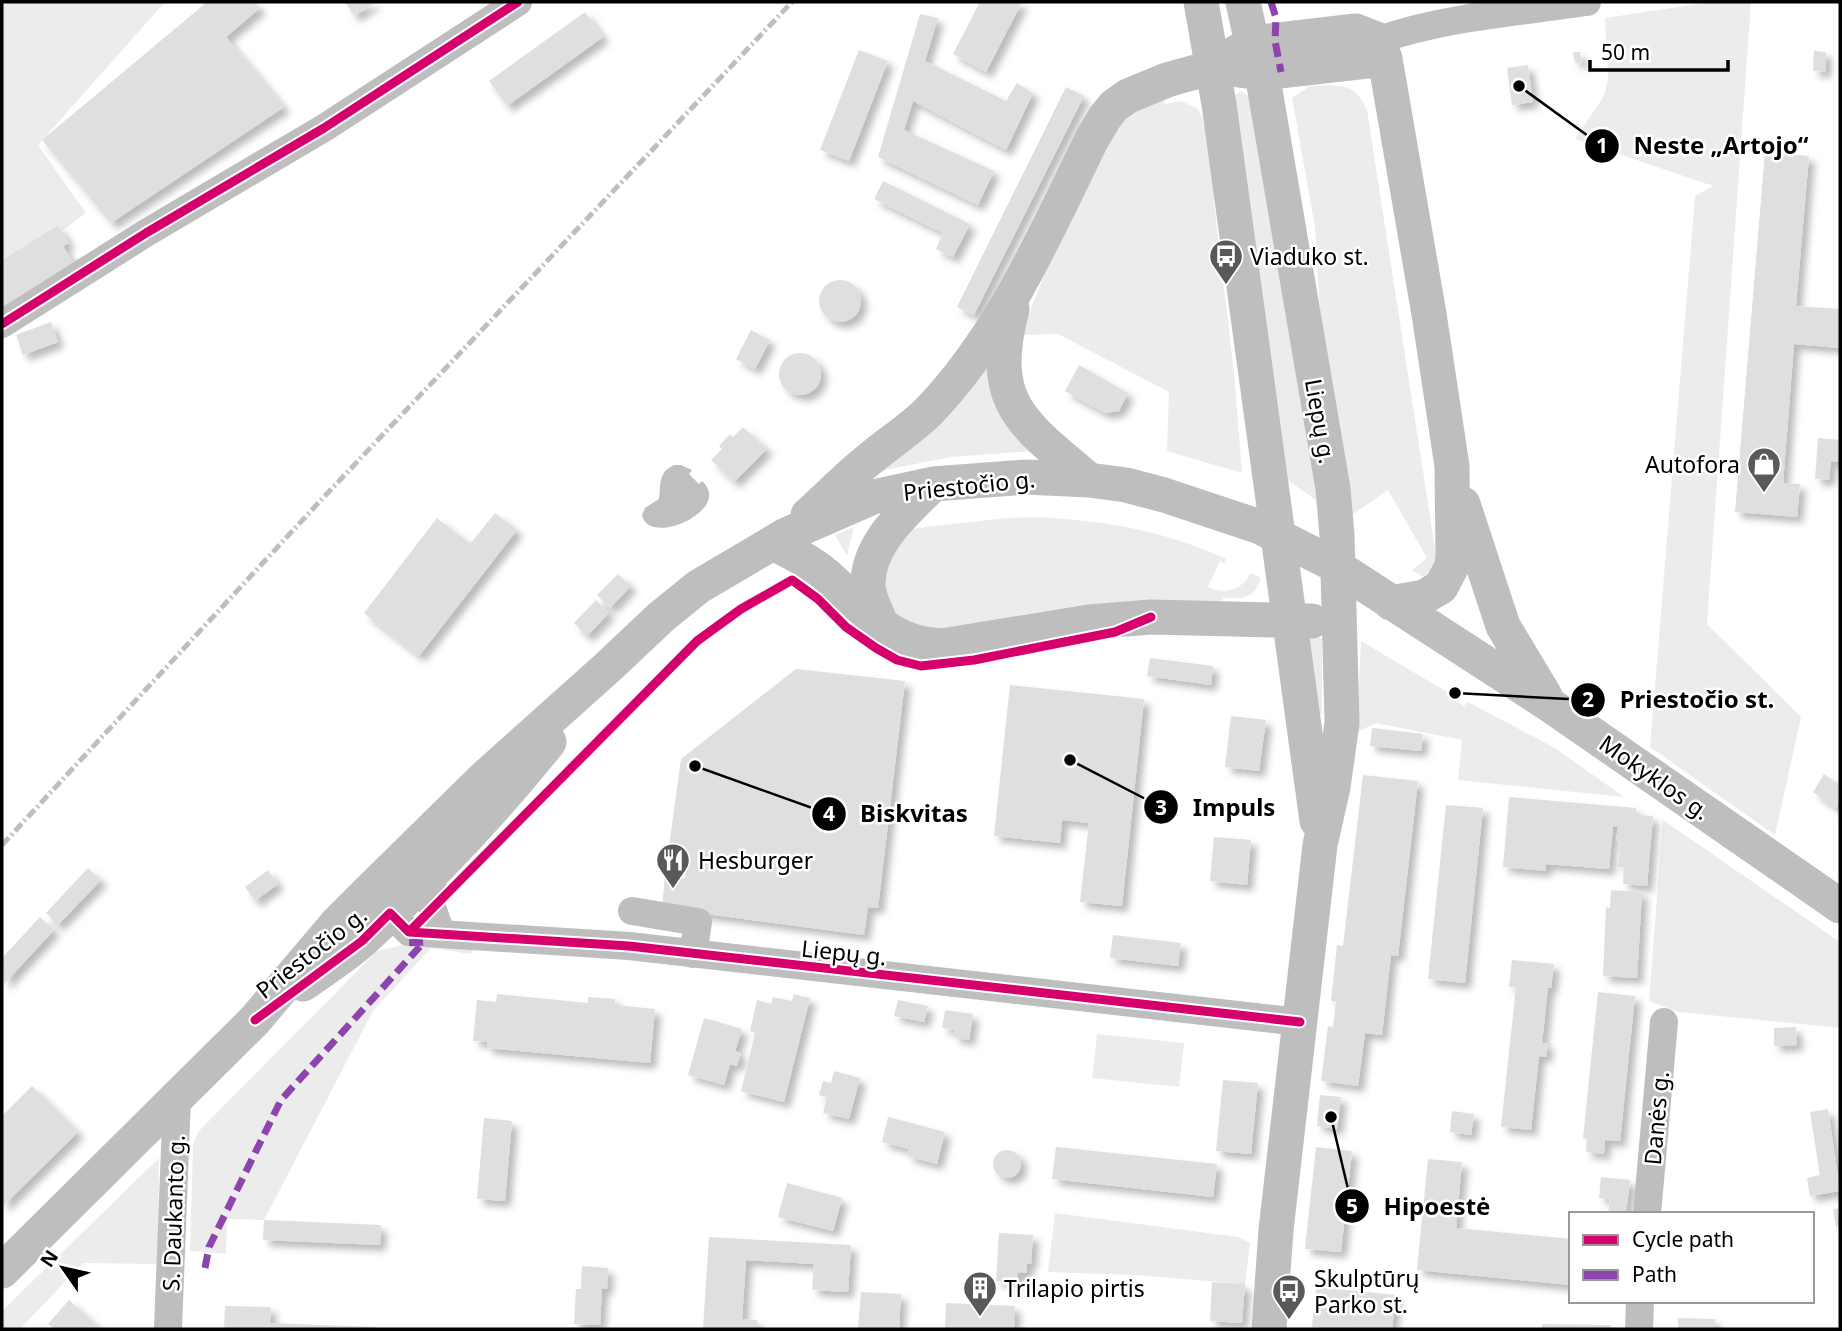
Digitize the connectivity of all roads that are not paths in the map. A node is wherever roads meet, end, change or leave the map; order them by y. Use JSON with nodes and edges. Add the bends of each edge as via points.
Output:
{"nodes":[{"id":1,"x":518,"y":2,"type":"edge"},
{"id":2,"x":1201,"y":2,"type":"edge"},
{"id":3,"x":1243,"y":2,"type":"edge"},
{"id":4,"x":1587,"y":2,"type":"edge"},
{"id":5,"x":1382,"y":50,"type":"junction"},
{"id":6,"x":1257,"y":58,"type":"junction"},
{"id":7,"x":1213,"y":67,"type":"junction"},
{"id":8,"x":1018,"y":289,"type":"junction"},
{"id":9,"x":2,"y":324,"type":"edge"},
{"id":10,"x":1452,"y":466,"type":"junction"},
{"id":11,"x":1089,"y":480,"type":"junction"},
{"id":12,"x":933,"y":484,"type":"junction"},
{"id":13,"x":780,"y":539,"type":"junction"},
{"id":14,"x":1362,"y":584,"type":"joint"},
{"id":15,"x":1391,"y":603,"type":"junction"},
{"id":16,"x":1340,"y":621,"type":"junction"},
{"id":17,"x":1290,"y":622,"type":"junction"},
{"id":18,"x":883,"y":627,"type":"junction"},
{"id":19,"x":608,"y":667,"type":"junction"},
{"id":20,"x":1550,"y":705,"type":"junction"},
{"id":21,"x":1321,"y":845,"type":"junction"},
{"id":22,"x":433,"y":871,"type":"junction"},
{"id":23,"x":379,"y":902,"type":"junction"},
{"id":24,"x":1840,"y":906,"type":"edge"},
{"id":25,"x":632,"y":911,"type":"dead end"},
{"id":26,"x":441,"y":933,"type":"junction"},
{"id":27,"x":693,"y":954,"type":"junction"},
{"id":28,"x":1300,"y":1022,"type":"junction"},
{"id":29,"x":1664,"y":1022,"type":"dead end"},
{"id":30,"x":177,"y":1097,"type":"junction"},
{"id":31,"x":1647,"y":1212,"type":"edge"},
{"id":32,"x":2,"y":1271,"type":"edge"},
{"id":33,"x":1640,"y":1303,"type":"edge"},
{"id":34,"x":168,"y":1329,"type":"edge"},
{"id":35,"x":1269,"y":1329,"type":"edge"},
{"id":36,"x":1639,"y":1329,"type":"edge"}],
"edges":[{"from":1,"to":9,"type":"street","via":[[324,128]]},
{"from":2,"to":7,"type":"main road","name":"Liepų g."},
{"from":3,"to":6,"type":"main road","name":"Liepų g."},
{"from":4,"to":5,"type":"street","via":[[1401,32]]},
{"from":5,"to":6,"type":"main road"},
{"from":5,"to":10,"type":"main road"},
{"from":6,"to":7,"type":"main road"},
{"from":6,"to":16,"type":"main road","name":"Liepų g.","via":[[1333,489]]},
{"from":7,"to":8,"type":"main road","via":[[1143,89],[1114,106],[1092,139]]},
{"from":7,"to":17,"type":"main road","name":"Liepų g."},
{"from":8,"to":11,"type":"main road","via":[[1003,351],[1008,393],[1034,433]]},
{"from":8,"to":13,"type":"main road","via":[[972,359],[928,412]]},
{"from":10,"to":15,"type":"main road","via":[[1452,566],[1441,587],[1424,597]]},
{"from":10,"to":20,"type":"main road","via":[[1503,626]]},
{"from":11,"to":12,"type":"main road","name":"Priestočio g.","via":[[1026,477]]},
{"from":11,"to":14,"type":"main road","name":"Priestočio g.","via":[[1164,495],[1260,527]]},
{"from":12,"to":13,"type":"main road","name":"Priestočio g.","via":[[873,497]]},
{"from":12,"to":18,"type":"main road","via":[[890,529],[875,552],[868,588]]},
{"from":13,"to":18,"type":"main road"},
{"from":13,"to":19,"type":"main road","name":"Priestočio g.","via":[[698,587]]},
{"from":14,"to":15,"type":"main road","name":"Mokyklos g."},
{"from":15,"to":20,"type":"main road","name":"Mokyklos g."},
{"from":16,"to":17,"type":"main road"},
{"from":16,"to":21,"type":"main road","name":"Liepų g.","via":[[1342,723]]},
{"from":17,"to":18,"type":"main road","via":[[1151,617],[1089,622],[942,646],[902,639]]},
{"from":17,"to":21,"type":"main road","name":"Liepų g."},
{"from":19,"to":22,"type":"main road","name":"Priestočio g.","via":[[503,799]]},
{"from":19,"to":23,"type":"main road","name":"Priestočio g.","via":[[482,779]]},
{"from":20,"to":24,"type":"main road","name":"Mokyklos g."},
{"from":21,"to":28,"type":"main road","name":"Liepų g."},
{"from":22,"to":23,"type":"main road","name":"Priestočio g."},
{"from":22,"to":26,"type":"street","via":[[432,907]]},
{"from":23,"to":26,"type":"street","name":"Liepų g.","via":[[409,932]]},
{"from":23,"to":30,"type":"main road","name":"Priestočio g.","via":[[362,941],[255,1020]]},
{"from":25,"to":27,"type":"street","via":[[698,922]]},
{"from":26,"to":27,"type":"street","name":"Liepų g."},
{"from":27,"to":28,"type":"street","name":"Liepų g."},
{"from":28,"to":35,"type":"main road","name":"Liepų g."},
{"from":29,"to":31,"type":"street","name":"Danės g."},
{"from":30,"to":32,"type":"main road","name":"Priestočio g."},
{"from":30,"to":34,"type":"street","name":"S. Daukanto g."},
{"from":33,"to":36,"type":"street"}]}
